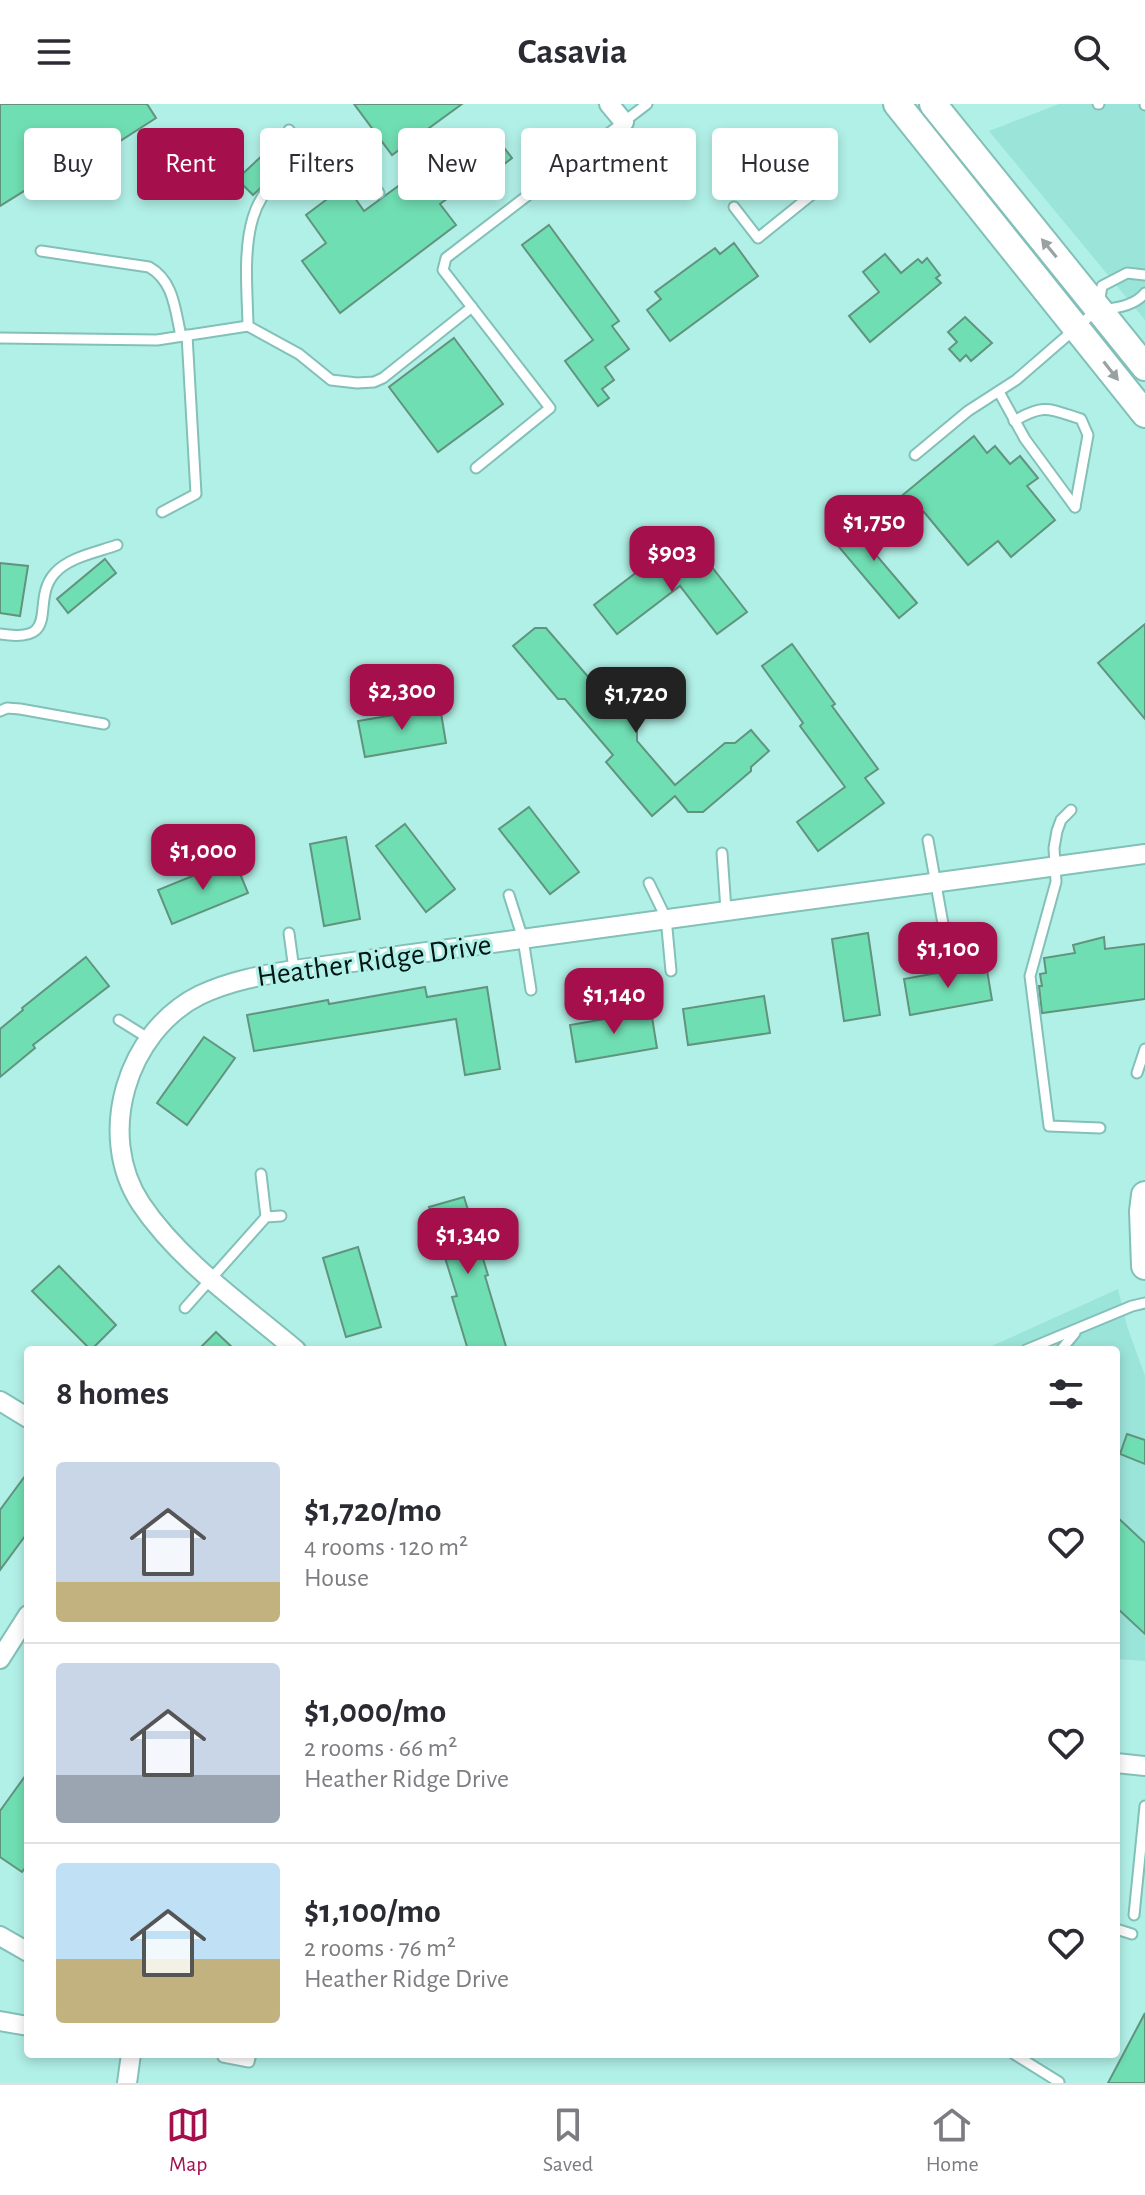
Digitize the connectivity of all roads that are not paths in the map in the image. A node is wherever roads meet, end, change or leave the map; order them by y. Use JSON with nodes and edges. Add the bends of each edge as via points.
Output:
{"nodes":[{"id":1,"x":609,"y":104,"type":"edge"},
{"id":2,"x":647,"y":104,"type":"edge"},
{"id":3,"x":897,"y":104,"type":"edge"},
{"id":4,"x":933,"y":104,"type":"edge"},
{"id":5,"x":624,"y":122,"type":"junction"},
{"id":6,"x":260,"y":200,"type":"edge"},
{"id":7,"x":805,"y":200,"type":"edge"},
{"id":8,"x":734,"y":207,"type":"dead end"},
{"id":9,"x":41,"y":251,"type":"dead end"},
{"id":10,"x":1145,"y":275,"type":"edge"},
{"id":11,"x":1145,"y":293,"type":"edge"},
{"id":12,"x":472,"y":307,"type":"junction"},
{"id":13,"x":1098,"y":309,"type":"junction"},
{"id":14,"x":248,"y":326,"type":"junction"},
{"id":15,"x":1076,"y":327,"type":"junction"},
{"id":16,"x":184,"y":336,"type":"junction"},
{"id":17,"x":0,"y":338,"type":"edge"},
{"id":18,"x":13,"y":338,"type":"junction"},
{"id":19,"x":0,"y":346,"type":"edge"},
{"id":20,"x":1145,"y":367,"type":"edge"},
{"id":21,"x":999,"y":392,"type":"junction"},
{"id":22,"x":1145,"y":414,"type":"edge"},
{"id":23,"x":1014,"y":421,"type":"junction"},
{"id":24,"x":915,"y":455,"type":"dead end"},
{"id":25,"x":476,"y":468,"type":"dead end"},
{"id":26,"x":162,"y":512,"type":"dead end"},
{"id":27,"x":117,"y":545,"type":"dead end"},
{"id":28,"x":0,"y":634,"type":"edge"},
{"id":29,"x":0,"y":711,"type":"edge"},
{"id":30,"x":104,"y":724,"type":"dead end"},
{"id":31,"x":1071,"y":810,"type":"dead end"},
{"id":32,"x":928,"y":840,"type":"dead end"},
{"id":33,"x":722,"y":853,"type":"dead end"},
{"id":34,"x":1145,"y":854,"type":"edge"},
{"id":35,"x":1055,"y":865,"type":"junction"},
{"id":36,"x":936,"y":881,"type":"junction"},
{"id":37,"x":649,"y":883,"type":"dead end"},
{"id":38,"x":509,"y":895,"type":"dead end"},
{"id":39,"x":726,"y":910,"type":"junction"},
{"id":40,"x":666,"y":918,"type":"junction"},
{"id":41,"x":289,"y":933,"type":"dead end"},
{"id":42,"x":945,"y":935,"type":"dead end"},
{"id":43,"x":523,"y":939,"type":"junction"},
{"id":44,"x":294,"y":970,"type":"junction"},
{"id":45,"x":671,"y":971,"type":"dead end"},
{"id":46,"x":531,"y":990,"type":"dead end"},
{"id":47,"x":119,"y":1020,"type":"dead end"},
{"id":48,"x":148,"y":1038,"type":"junction"},
{"id":49,"x":1145,"y":1049,"type":"edge"},
{"id":50,"x":1137,"y":1073,"type":"dead end"},
{"id":51,"x":1100,"y":1128,"type":"dead end"},
{"id":52,"x":261,"y":1174,"type":"dead end"},
{"id":53,"x":1144,"y":1206,"type":"edge"},
{"id":54,"x":281,"y":1216,"type":"dead end"},
{"id":55,"x":266,"y":1217,"type":"junction"},
{"id":56,"x":1145,"y":1266,"type":"edge"},
{"id":57,"x":210,"y":1278,"type":"junction"},
{"id":58,"x":1145,"y":1303,"type":"edge"},
{"id":59,"x":185,"y":1308,"type":"dead end"},
{"id":60,"x":1077,"y":1330,"type":"junction"},
{"id":61,"x":291,"y":1346,"type":"edge"},
{"id":62,"x":1036,"y":1346,"type":"edge"},
{"id":63,"x":1064,"y":1346,"type":"edge"},
{"id":64,"x":0,"y":1401,"type":"edge"},
{"id":65,"x":24,"y":1416,"type":"edge"},
{"id":66,"x":24,"y":1621,"type":"edge"},
{"id":67,"x":0,"y":1659,"type":"edge"},
{"id":68,"x":1120,"y":1763,"type":"edge"},
{"id":69,"x":1145,"y":1766,"type":"edge"},
{"id":70,"x":1145,"y":1806,"type":"edge"},
{"id":71,"x":1134,"y":1915,"type":"dead end"},
{"id":72,"x":1120,"y":1930,"type":"edge"},
{"id":73,"x":1132,"y":1934,"type":"dead end"},
{"id":74,"x":0,"y":1936,"type":"edge"},
{"id":75,"x":24,"y":1950,"type":"edge"},
{"id":76,"x":0,"y":2021,"type":"edge"},
{"id":77,"x":24,"y":2025,"type":"edge"},
{"id":78,"x":130,"y":2058,"type":"edge"},
{"id":79,"x":228,"y":2058,"type":"edge"},
{"id":80,"x":250,"y":2058,"type":"edge"},
{"id":81,"x":1020,"y":2058,"type":"edge"},
{"id":82,"x":1059,"y":2082,"type":"edge"},
{"id":83,"x":127,"y":2083,"type":"edge"}],
"edges":[{"from":1,"to":5,"type":"street"},
{"from":2,"to":5,"type":"lane"},
{"from":3,"to":15,"type":"main road"},
{"from":13,"to":4,"type":"main road","one_way":true},
{"from":5,"to":12,"type":"lane","via":[[446,258],[443,270]]},
{"from":6,"to":14,"type":"lane","via":[[247,238]]},
{"from":7,"to":8,"type":"lane","via":[[758,238]]},
{"from":9,"to":16,"type":"lane","via":[[149,267],[161,274]]},
{"from":10,"to":13,"type":"lane","via":[[1127,273],[1102,286]]},
{"from":11,"to":13,"type":"lane","via":[[1119,308]]},
{"from":12,"to":14,"type":"lane","via":[[374,382],[331,380],[299,354]]},
{"from":12,"to":25,"type":"lane","via":[[550,408]]},
{"from":13,"to":15,"type":"lane"},
{"from":13,"to":20,"type":"main road"},
{"from":14,"to":16,"type":"lane"},
{"from":15,"to":21,"type":"lane"},
{"from":15,"to":22,"type":"main road","one_way":true},
{"from":16,"to":18,"type":"lane"},
{"from":16,"to":26,"type":"lane","via":[[196,494]]},
{"from":17,"to":18,"type":"lane"},
{"from":18,"to":19,"type":"lane"},
{"from":21,"to":23,"type":"lane"},
{"from":21,"to":24,"type":"lane"},
{"from":23,"to":23,"type":"lane","via":[[1025,439],[1075,507],[1088,435],[1081,419],[1048,408]]},
{"from":27,"to":28,"type":"lane","via":[[56,570],[46,585],[43,618],[33,632]]},
{"from":29,"to":30,"type":"lane","via":[[20,709]]},
{"from":31,"to":35,"type":"lane","via":[[1057,831]]},
{"from":32,"to":36,"type":"lane"},
{"from":33,"to":39,"type":"lane"},
{"from":34,"to":35,"type":"street","name":"Heather Ridge Drive"},
{"from":35,"to":36,"type":"street","name":"Heather Ridge Drive"},
{"from":35,"to":51,"type":"lane","via":[[1056,882],[1030,976],[1049,1126]]},
{"from":36,"to":39,"type":"street","name":"Heather Ridge Drive"},
{"from":36,"to":42,"type":"lane"},
{"from":37,"to":40,"type":"lane"},
{"from":38,"to":43,"type":"lane"},
{"from":39,"to":40,"type":"street","name":"Heather Ridge Drive"},
{"from":40,"to":43,"type":"street","name":"Heather Ridge Drive"},
{"from":40,"to":45,"type":"lane"},
{"from":41,"to":44,"type":"lane"},
{"from":43,"to":44,"type":"street","name":"Heather Ridge Drive"},
{"from":43,"to":46,"type":"lane"},
{"from":44,"to":48,"type":"street","name":"Heather Ridge Drive","via":[[251,977],[200,995]]},
{"from":47,"to":48,"type":"lane"},
{"from":48,"to":57,"type":"street","name":"Heather Ridge Drive","via":[[126,1083],[121,1111],[126,1169],[139,1201],[162,1233]]},
{"from":49,"to":50,"type":"lane"},
{"from":52,"to":55,"type":"lane"},
{"from":53,"to":56,"type":"main road"},
{"from":54,"to":55,"type":"lane"},
{"from":55,"to":57,"type":"lane"},
{"from":57,"to":59,"type":"lane"},
{"from":57,"to":61,"type":"street","name":"Heather Ridge Drive"},
{"from":58,"to":60,"type":"lane"},
{"from":60,"to":62,"type":"lane"},
{"from":60,"to":63,"type":"lane"},
{"from":64,"to":65,"type":"street"},
{"from":66,"to":67,"type":"street"},
{"from":68,"to":69,"type":"street"},
{"from":70,"to":71,"type":"lane"},
{"from":72,"to":73,"type":"lane"},
{"from":74,"to":75,"type":"street"},
{"from":76,"to":77,"type":"street"},
{"from":78,"to":83,"type":"street"},
{"from":79,"to":80,"type":"lane"},
{"from":81,"to":82,"type":"lane"}]}
